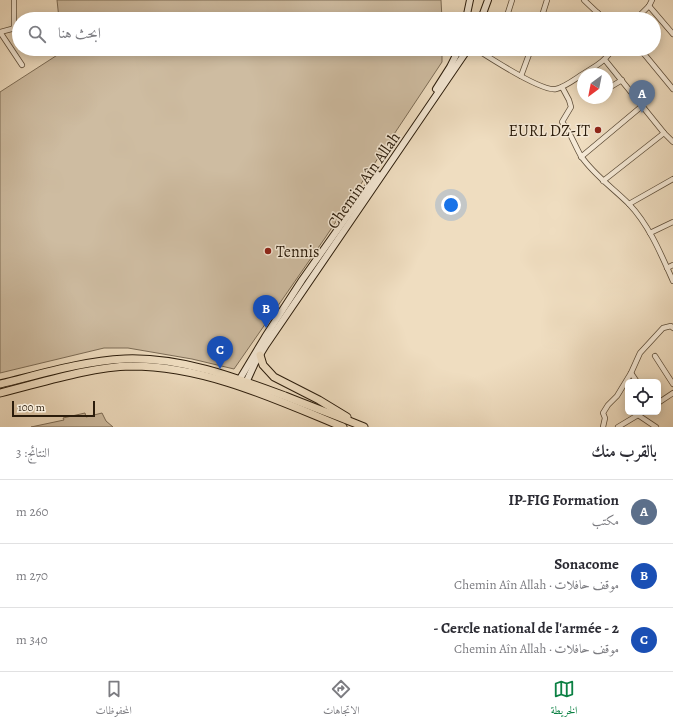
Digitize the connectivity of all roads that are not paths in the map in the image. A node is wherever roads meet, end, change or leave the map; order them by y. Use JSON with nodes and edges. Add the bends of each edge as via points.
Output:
{"nodes":[{"id":1,"x":14,"y":0,"type":"edge"},
{"id":2,"x":470,"y":0,"type":"edge"},
{"id":3,"x":488,"y":0,"type":"edge"},
{"id":4,"x":512,"y":0,"type":"edge"},
{"id":5,"x":547,"y":0,"type":"edge"},
{"id":6,"x":584,"y":0,"type":"edge"},
{"id":7,"x":651,"y":2,"type":"edge"},
{"id":8,"x":15,"y":12,"type":"edge"},
{"id":9,"x":467,"y":12,"type":"edge"},
{"id":10,"x":484,"y":12,"type":"edge"},
{"id":11,"x":508,"y":12,"type":"edge"},
{"id":12,"x":543,"y":12,"type":"edge"},
{"id":13,"x":597,"y":12,"type":"edge"},
{"id":14,"x":642,"y":12,"type":"edge"},
{"id":15,"x":658,"y":12,"type":"edge"},
{"id":16,"x":661,"y":17,"type":"edge"},
{"id":17,"x":12,"y":29,"type":"edge"},
{"id":18,"x":0,"y":32,"type":"edge"},
{"id":19,"x":673,"y":34,"type":"edge"},
{"id":20,"x":12,"y":50,"type":"edge"},
{"id":21,"x":16,"y":56,"type":"edge"},
{"id":22,"x":456,"y":56,"type":"edge"},
{"id":23,"x":463,"y":56,"type":"edge"},
{"id":24,"x":488,"y":56,"type":"edge"},
{"id":25,"x":528,"y":56,"type":"edge"},
{"id":26,"x":608,"y":56,"type":"edge"},
{"id":27,"x":646,"y":56,"type":"edge"},
{"id":28,"x":605,"y":60,"type":"junction"},
{"id":29,"x":22,"y":65,"type":"dead end"},
{"id":30,"x":521,"y":76,"type":"junction"},
{"id":31,"x":622,"y":80,"type":"junction"},
{"id":32,"x":613,"y":86,"type":"edge"},
{"id":33,"x":562,"y":87,"type":"junction"},
{"id":34,"x":673,"y":89,"type":"edge"},
{"id":35,"x":642,"y":106,"type":"junction"},
{"id":36,"x":664,"y":133,"type":"junction"},
{"id":37,"x":673,"y":142,"type":"edge"},
{"id":38,"x":581,"y":157,"type":"junction"},
{"id":39,"x":673,"y":179,"type":"edge"},
{"id":40,"x":603,"y":181,"type":"junction"},
{"id":41,"x":629,"y":204,"type":"junction"},
{"id":42,"x":673,"y":222,"type":"edge"},
{"id":43,"x":650,"y":233,"type":"junction"},
{"id":44,"x":673,"y":265,"type":"edge"},
{"id":45,"x":667,"y":268,"type":"junction"},
{"id":46,"x":673,"y":281,"type":"edge"},
{"id":47,"x":673,"y":328,"type":"edge"},
{"id":48,"x":260,"y":355,"type":"junction"},
{"id":49,"x":655,"y":356,"type":"dead end"},
{"id":50,"x":631,"y":373,"type":"junction"},
{"id":51,"x":635,"y":379,"type":"edge"},
{"id":52,"x":0,"y":384,"type":"edge"},
{"id":53,"x":241,"y":384,"type":"junction"},
{"id":54,"x":673,"y":384,"type":"edge"},
{"id":55,"x":0,"y":393,"type":"edge"},
{"id":56,"x":673,"y":393,"type":"edge"},
{"id":57,"x":661,"y":401,"type":"edge"},
{"id":58,"x":638,"y":415,"type":"joint"},
{"id":59,"x":362,"y":426,"type":"edge"},
{"id":60,"x":342,"y":427,"type":"edge"},
{"id":61,"x":603,"y":427,"type":"edge"},
{"id":62,"x":618,"y":427,"type":"edge"},
{"id":63,"x":656,"y":427,"type":"edge"}],
"edges":[{"from":1,"to":8,"type":"street"},
{"from":2,"to":9,"type":"main road"},
{"from":3,"to":10,"type":"main road"},
{"from":4,"to":11,"type":"street"},
{"from":5,"to":12,"type":"street"},
{"from":6,"to":13,"type":"street"},
{"from":7,"to":14,"type":"street"},
{"from":7,"to":15,"type":"street"},
{"from":16,"to":19,"type":"street"},
{"from":17,"to":18,"type":"street"},
{"from":18,"to":20,"type":"street"},
{"from":21,"to":29,"type":"street"},
{"from":22,"to":53,"type":"main road","name":"Chemin Aîn Allah","via":[[416,118],[302,280]]},
{"from":23,"to":48,"type":"main road","name":"Chemin Aîn Allah"},
{"from":24,"to":30,"type":"street"},
{"from":25,"to":30,"type":"street"},
{"from":26,"to":28,"type":"street"},
{"from":27,"to":34,"type":"street"},
{"from":28,"to":31,"type":"street"},
{"from":28,"to":33,"type":"street"},
{"from":30,"to":33,"type":"street","via":[[547,89]]},
{"from":31,"to":32,"type":"street"},
{"from":31,"to":35,"type":"street"},
{"from":33,"to":38,"type":"street","via":[[571,107],[562,122]]},
{"from":35,"to":36,"type":"street"},
{"from":35,"to":38,"type":"street"},
{"from":36,"to":37,"type":"street"},
{"from":36,"to":40,"type":"street"},
{"from":38,"to":40,"type":"street"},
{"from":39,"to":41,"type":"street"},
{"from":40,"to":41,"type":"street"},
{"from":41,"to":43,"type":"street"},
{"from":42,"to":43,"type":"street"},
{"from":43,"to":45,"type":"street"},
{"from":44,"to":45,"type":"street"},
{"from":45,"to":46,"type":"street"},
{"from":47,"to":50,"type":"street","via":[[668,326],[656,334],[640,353]]},
{"from":48,"to":53,"type":"main road","name":"Chemin Aîn Allah"},
{"from":48,"to":59,"type":"highway","via":[[263,365],[274,377]]},
{"from":49,"to":54,"type":"street"},
{"from":50,"to":51,"type":"street"},
{"from":50,"to":61,"type":"street","via":[[603,414]]},
{"from":52,"to":53,"type":"highway","via":[[108,360],[147,359],[186,364]]},
{"from":53,"to":55,"type":"highway","via":[[182,371],[131,366],[78,374]]},
{"from":53,"to":59,"type":"highway"},
{"from":53,"to":60,"type":"highway"},
{"from":56,"to":57,"type":"street"},
{"from":58,"to":62,"type":"street"},
{"from":58,"to":63,"type":"street"}]}
